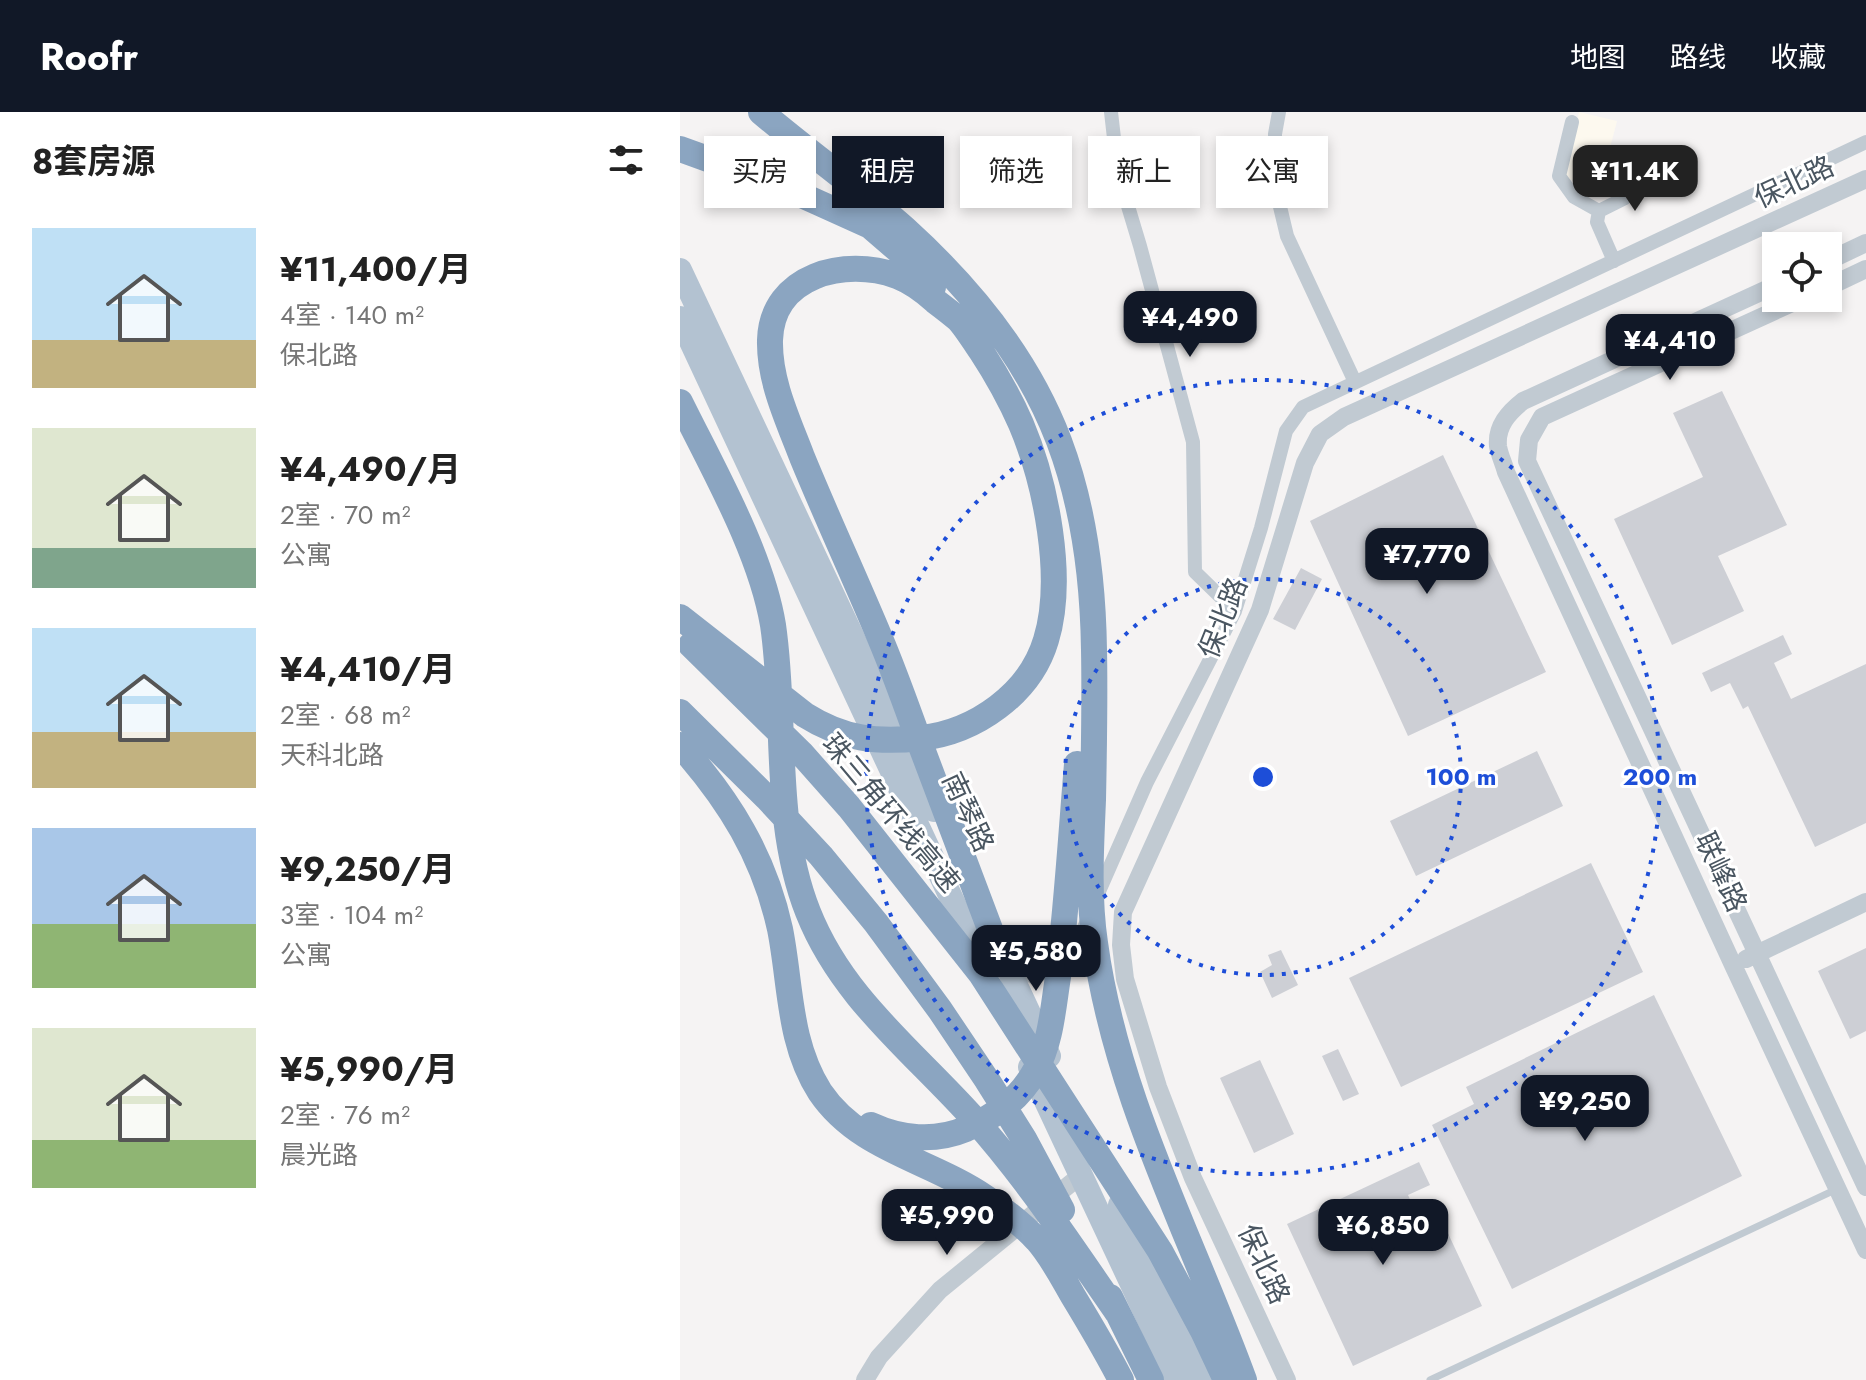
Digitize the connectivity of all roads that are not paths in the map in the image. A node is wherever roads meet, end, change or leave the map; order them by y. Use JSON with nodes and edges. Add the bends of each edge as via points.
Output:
{"nodes":[{"id":1,"x":761,"y":112,"type":"edge"},
{"id":2,"x":1111,"y":112,"type":"edge"},
{"id":3,"x":1279,"y":112,"type":"edge"},
{"id":4,"x":1572,"y":122,"type":"dead end"},
{"id":5,"x":1866,"y":142,"type":"edge"},
{"id":6,"x":680,"y":149,"type":"edge"},
{"id":7,"x":1635,"y":159,"type":"dead end"},
{"id":8,"x":1866,"y":179,"type":"edge"},
{"id":9,"x":1599,"y":211,"type":"junction"},
{"id":10,"x":1866,"y":243,"type":"edge"},
{"id":11,"x":1842,"y":254,"type":"edge"},
{"id":12,"x":1614,"y":261,"type":"junction"},
{"id":13,"x":1866,"y":269,"type":"edge"},
{"id":14,"x":680,"y":270,"type":"edge"},
{"id":15,"x":1842,"y":280,"type":"edge"},
{"id":16,"x":1762,"y":291,"type":"edge"},
{"id":17,"x":1772,"y":312,"type":"edge"},
{"id":18,"x":680,"y":318,"type":"edge"},
{"id":19,"x":961,"y":322,"type":"junction"},
{"id":20,"x":1355,"y":382,"type":"junction"},
{"id":21,"x":680,"y":402,"type":"edge"},
{"id":22,"x":1235,"y":611,"type":"junction"},
{"id":23,"x":1089,"y":613,"type":"junction"},
{"id":24,"x":680,"y":617,"type":"edge"},
{"id":25,"x":680,"y":634,"type":"edge"},
{"id":26,"x":680,"y":712,"type":"edge"},
{"id":27,"x":680,"y":745,"type":"edge"},
{"id":28,"x":1866,"y":902,"type":"edge"},
{"id":29,"x":999,"y":949,"type":"junction"},
{"id":30,"x":1757,"y":953,"type":"junction"},
{"id":31,"x":1067,"y":965,"type":"junction"},
{"id":32,"x":1733,"y":965,"type":"junction"},
{"id":33,"x":1039,"y":1035,"type":"junction"},
{"id":34,"x":819,"y":1090,"type":"junction"},
{"id":35,"x":1081,"y":1175,"type":"junction"},
{"id":36,"x":1866,"y":1187,"type":"edge"},
{"id":37,"x":1838,"y":1189,"type":"junction"},
{"id":38,"x":1866,"y":1250,"type":"edge"},
{"id":39,"x":1117,"y":1312,"type":"junction"},
{"id":40,"x":865,"y":1380,"type":"edge"},
{"id":41,"x":1121,"y":1380,"type":"edge"},
{"id":42,"x":1151,"y":1380,"type":"edge"},
{"id":43,"x":1177,"y":1380,"type":"edge"},
{"id":44,"x":1202,"y":1380,"type":"edge"},
{"id":45,"x":1226,"y":1380,"type":"edge"},
{"id":46,"x":1244,"y":1380,"type":"edge"},
{"id":47,"x":1287,"y":1380,"type":"edge"},
{"id":48,"x":1430,"y":1380,"type":"edge"}],
"edges":[{"from":1,"to":23,"type":"highway","via":[[903,228],[962,287],[1018,361],[1058,439],[1082,520]]},
{"from":2,"to":22,"type":"street","via":[[1118,173],[1193,442],[1195,572]]},
{"from":3,"to":20,"type":"street","via":[[1276,190],[1287,236]]},
{"from":4,"to":9,"type":"street","via":[[1559,176],[1574,197]]},
{"from":5,"to":12,"type":"street"},
{"from":6,"to":19,"type":"highway","via":[[853,217],[914,266]]},
{"from":7,"to":9,"type":"street","via":[[1625,198]]},
{"from":8,"to":47,"type":"street","name":"保北路","via":[[1344,417],[1320,434],[1305,463],[1260,610],[1123,912],[1121,945],[1125,979],[1158,1087],[1193,1178]]},
{"from":9,"to":12,"type":"street","via":[[1597,222]]},
{"from":10,"to":11,"type":"street"},
{"from":12,"to":20,"type":"street"},
{"from":13,"to":15,"type":"street"},
{"from":14,"to":29,"type":"main road","name":"南琴路"},
{"from":16,"to":32,"type":"street","name":"联峰路","via":[[1523,401],[1500,427],[1498,446]]},
{"from":17,"to":30,"type":"street","name":"联峰路","via":[[1542,417],[1529,440],[1527,461]]},
{"from":18,"to":35,"type":"main road","name":"南琴路"},
{"from":19,"to":24,"type":"highway","via":[[1007,394],[1030,446],[1052,554],[1046,639],[1035,666],[1000,706],[962,729],[928,738],[840,733],[787,702]]},
{"from":19,"to":29,"type":"highway","via":[[907,280],[864,269],[842,270],[808,278],[781,304],[770,335],[770,354],[785,412],[882,642]]},
{"from":20,"to":22,"type":"street","via":[[1303,407],[1286,431]]},
{"from":21,"to":39,"type":"highway","via":[[749,547],[768,601],[790,848],[816,932],[857,996],[1002,1152]]},
{"from":22,"to":31,"type":"street","via":[[1147,782]]},
{"from":23,"to":34,"type":"highway","via":[[1061,949],[1049,1032],[1036,1069],[1006,1107],[961,1131],[934,1137],[880,1129]]},
{"from":23,"to":46,"type":"highway","via":[[1095,722],[1091,891],[1107,1008],[1144,1131]]},
{"from":25,"to":45,"type":"highway","name":"珠三角环线高速","via":[[849,807],[981,974],[1160,1251]]},
{"from":26,"to":39,"type":"highway","via":[[821,856],[922,985],[1024,1139]]},
{"from":27,"to":34,"type":"highway","via":[[739,822],[762,870],[780,931],[797,1036]]},
{"from":28,"to":30,"type":"street"},
{"from":29,"to":31,"type":"street","via":[[1033,977]]},
{"from":29,"to":33,"type":"main road","name":"南琴路"},
{"from":30,"to":32,"type":"street"},
{"from":30,"to":36,"type":"street","name":"联峰路"},
{"from":31,"to":33,"type":"street"},
{"from":32,"to":37,"type":"street","name":"联峰路"},
{"from":33,"to":44,"type":"main road","name":"南琴路"},
{"from":34,"to":41,"type":"highway","via":[[842,1118],[873,1141],[966,1185],[1037,1240]]},
{"from":35,"to":40,"type":"street","via":[[940,1290]]},
{"from":35,"to":43,"type":"main road","name":"南琴路"},
{"from":37,"to":38,"type":"street","name":"联峰路"},
{"from":37,"to":48,"type":"lane"},
{"from":39,"to":42,"type":"highway"}]}
